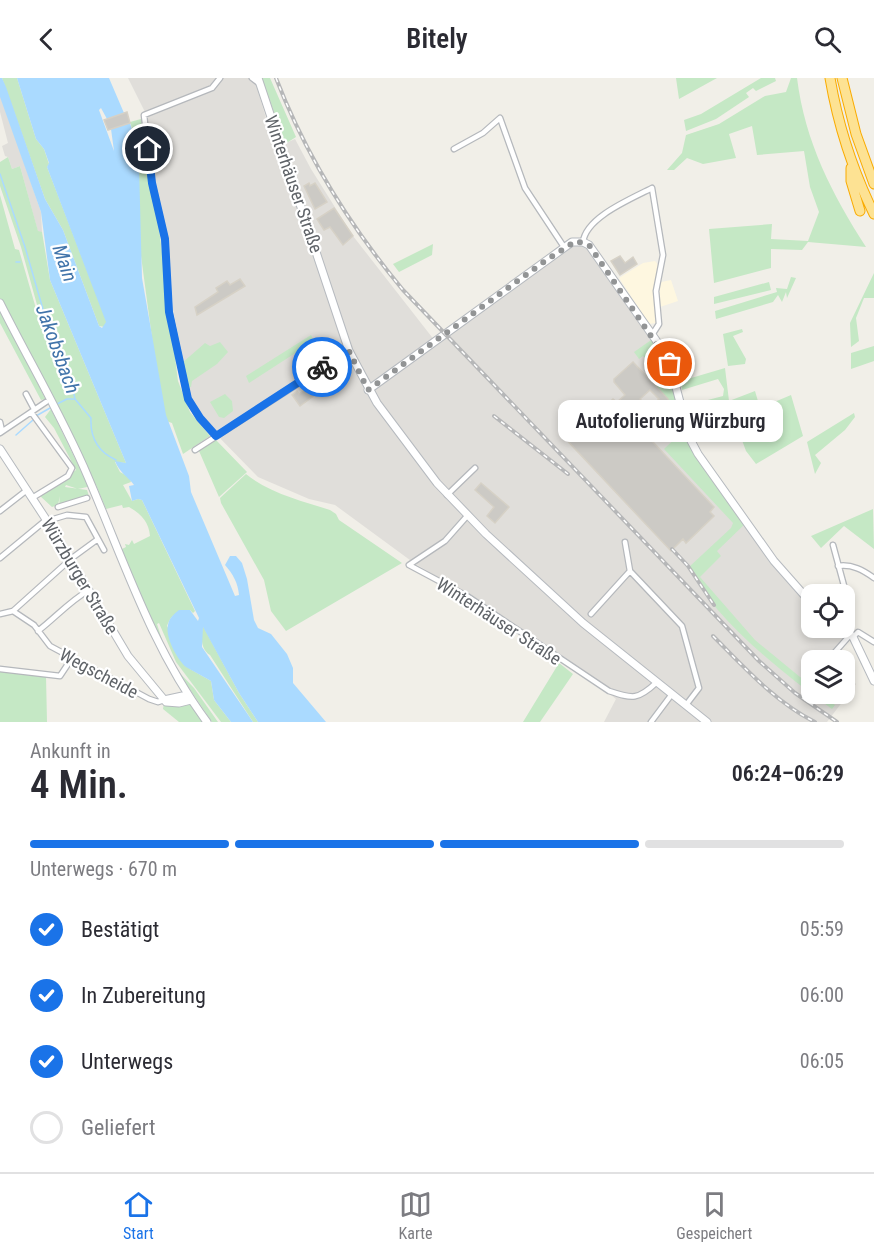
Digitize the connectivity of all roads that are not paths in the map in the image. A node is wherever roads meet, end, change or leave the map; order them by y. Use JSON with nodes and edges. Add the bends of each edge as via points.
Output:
{"nodes":[{"id":1,"x":220,"y":78,"type":"edge"},
{"id":2,"x":252,"y":78,"type":"edge"},
{"id":3,"x":830,"y":78,"type":"edge"},
{"id":4,"x":842,"y":78,"type":"edge"},
{"id":5,"x":260,"y":82,"type":"edge"},
{"id":6,"x":454,"y":149,"type":"dead end"},
{"id":7,"x":851,"y":160,"type":"junction"},
{"id":8,"x":874,"y":184,"type":"edge"},
{"id":9,"x":860,"y":210,"type":"dead end"},
{"id":10,"x":874,"y":214,"type":"edge"},
{"id":11,"x":583,"y":242,"type":"junction"},
{"id":12,"x":564,"y":248,"type":"junction"},
{"id":13,"x":0,"y":303,"type":"edge"},
{"id":14,"x":652,"y":335,"type":"junction"},
{"id":15,"x":349,"y":351,"type":"junction"},
{"id":16,"x":368,"y":390,"type":"junction"},
{"id":17,"x":26,"y":394,"type":"dead end"},
{"id":18,"x":47,"y":400,"type":"junction"},
{"id":19,"x":32,"y":410,"type":"junction"},
{"id":20,"x":0,"y":422,"type":"edge"},
{"id":21,"x":1,"y":432,"type":"edge"},
{"id":22,"x":216,"y":436,"type":"junction"},
{"id":23,"x":0,"y":449,"type":"edge"},
{"id":24,"x":195,"y":450,"type":"dead end"},
{"id":25,"x":475,"y":468,"type":"dead end"},
{"id":26,"x":27,"y":490,"type":"junction"},
{"id":27,"x":447,"y":495,"type":"junction"},
{"id":28,"x":32,"y":498,"type":"junction"},
{"id":29,"x":87,"y":498,"type":"dead end"},
{"id":30,"x":58,"y":507,"type":"dead end"},
{"id":31,"x":0,"y":511,"type":"edge"},
{"id":32,"x":468,"y":515,"type":"junction"},
{"id":33,"x":46,"y":521,"type":"junction"},
{"id":34,"x":98,"y":539,"type":"junction"},
{"id":35,"x":625,"y":542,"type":"dead end"},
{"id":36,"x":833,"y":544,"type":"dead end"},
{"id":37,"x":104,"y":550,"type":"dead end"},
{"id":38,"x":0,"y":558,"type":"edge"},
{"id":39,"x":70,"y":560,"type":"junction"},
{"id":40,"x":838,"y":566,"type":"junction"},
{"id":41,"x":630,"y":571,"type":"junction"},
{"id":42,"x":874,"y":578,"type":"edge"},
{"id":43,"x":843,"y":584,"type":"edge"},
{"id":44,"x":89,"y":590,"type":"junction"},
{"id":45,"x":801,"y":592,"type":"edge"},
{"id":46,"x":13,"y":611,"type":"junction"},
{"id":47,"x":0,"y":614,"type":"edge"},
{"id":48,"x":591,"y":614,"type":"dead end"},
{"id":49,"x":38,"y":631,"type":"junction"},
{"id":50,"x":855,"y":634,"type":"edge"},
{"id":51,"x":849,"y":638,"type":"edge"},
{"id":52,"x":853,"y":638,"type":"edge"},
{"id":53,"x":874,"y":642,"type":"edge"},
{"id":54,"x":838,"y":650,"type":"edge"},
{"id":55,"x":72,"y":658,"type":"junction"},
{"id":56,"x":0,"y":669,"type":"edge"},
{"id":57,"x":177,"y":679,"type":"junction"},
{"id":58,"x":874,"y":681,"type":"edge"},
{"id":59,"x":657,"y":682,"type":"junction"},
{"id":60,"x":672,"y":694,"type":"junction"},
{"id":61,"x":189,"y":697,"type":"junction"},
{"id":62,"x":175,"y":698,"type":"junction"},
{"id":63,"x":164,"y":700,"type":"junction"},
{"id":64,"x":686,"y":705,"type":"junction"},
{"id":65,"x":207,"y":722,"type":"edge"},
{"id":66,"x":651,"y":722,"type":"edge"},
{"id":67,"x":707,"y":722,"type":"edge"}],
"edges":[{"from":1,"to":22,"type":"street","via":[[212,88],[144,115],[152,183],[165,239],[169,312],[188,399]]},
{"from":2,"to":5,"type":"street","name":"Winterhäuser Straße"},
{"from":3,"to":7,"type":"highway"},
{"from":4,"to":8,"type":"highway"},
{"from":5,"to":15,"type":"main road","name":"Winterhäuser Straße"},
{"from":6,"to":12,"type":"street","via":[[483,134],[500,118],[525,188]]},
{"from":7,"to":9,"type":"highway","via":[[850,176]]},
{"from":7,"to":10,"type":"highway"},
{"from":11,"to":12,"type":"main road","via":[[572,242]]},
{"from":11,"to":14,"type":"main road","via":[[589,245]]},
{"from":11,"to":14,"type":"street","via":[[595,220],[652,188],[663,255],[656,291],[658,328]]},
{"from":12,"to":16,"type":"main road"},
{"from":13,"to":18,"type":"main road"},
{"from":14,"to":45,"type":"main road","via":[[670,364],[689,437],[698,454],[774,561]]},
{"from":15,"to":16,"type":"main road","name":"Winterhäuser Straße"},
{"from":15,"to":22,"type":"street"},
{"from":16,"to":27,"type":"main road","name":"Winterhäuser Straße"},
{"from":17,"to":19,"type":"street"},
{"from":18,"to":19,"type":"street"},
{"from":18,"to":57,"type":"main road","via":[[55,408],[87,476]]},
{"from":19,"to":21,"type":"street"},
{"from":19,"to":28,"type":"street","via":[[72,468],[72,473]]},
{"from":20,"to":21,"type":"street"},
{"from":22,"to":24,"type":"street"},
{"from":23,"to":26,"type":"main road","name":"Würzburger Straße"},
{"from":25,"to":27,"type":"street"},
{"from":26,"to":28,"type":"main road","name":"Würzburger Straße"},
{"from":26,"to":31,"type":"street"},
{"from":27,"to":32,"type":"main road","name":"Winterhäuser Straße"},
{"from":28,"to":33,"type":"main road","name":"Würzburger Straße"},
{"from":29,"to":30,"type":"street"},
{"from":32,"to":59,"type":"main road","name":"Winterhäuser Straße","via":[[583,623]]},
{"from":32,"to":59,"type":"street","name":"Winterhäuser Straße","via":[[445,541],[409,565],[482,605],[609,691],[635,697]]},
{"from":33,"to":34,"type":"street","via":[[67,515],[86,517]]},
{"from":33,"to":38,"type":"street"},
{"from":33,"to":39,"type":"main road","name":"Würzburger Straße"},
{"from":34,"to":37,"type":"street"},
{"from":34,"to":39,"type":"street"},
{"from":35,"to":41,"type":"street"},
{"from":36,"to":40,"type":"street"},
{"from":39,"to":44,"type":"main road","name":"Würzburger Straße"},
{"from":39,"to":46,"type":"street"},
{"from":40,"to":42,"type":"street","via":[[860,569]]},
{"from":40,"to":43,"type":"street"},
{"from":41,"to":48,"type":"street"},
{"from":41,"to":64,"type":"street","via":[[682,626],[699,688]]},
{"from":44,"to":49,"type":"street"},
{"from":44,"to":63,"type":"main road","name":"Würzburger Straße","via":[[135,666]]},
{"from":46,"to":47,"type":"street"},
{"from":46,"to":49,"type":"street","name":"Wegscheide"},
{"from":49,"to":55,"type":"street","name":"Wegscheide","via":[[50,646]]},
{"from":50,"to":53,"type":"street","via":[[862,633]]},
{"from":51,"to":54,"type":"street"},
{"from":52,"to":58,"type":"main road"},
{"from":55,"to":56,"type":"street","via":[[60,676]]},
{"from":55,"to":63,"type":"street","name":"Wegscheide","via":[[149,699]]},
{"from":57,"to":61,"type":"main road"},
{"from":57,"to":62,"type":"main road"},
{"from":59,"to":60,"type":"main road","name":"Winterhäuser Straße"},
{"from":60,"to":64,"type":"main road","name":"Winterhäuser Straße"},
{"from":60,"to":66,"type":"street"},
{"from":61,"to":62,"type":"main road"},
{"from":61,"to":63,"type":"main road","via":[[174,704]]},
{"from":61,"to":65,"type":"main road"},
{"from":62,"to":63,"type":"main road"},
{"from":64,"to":67,"type":"main road","name":"Winterhäuser Straße"}]}
